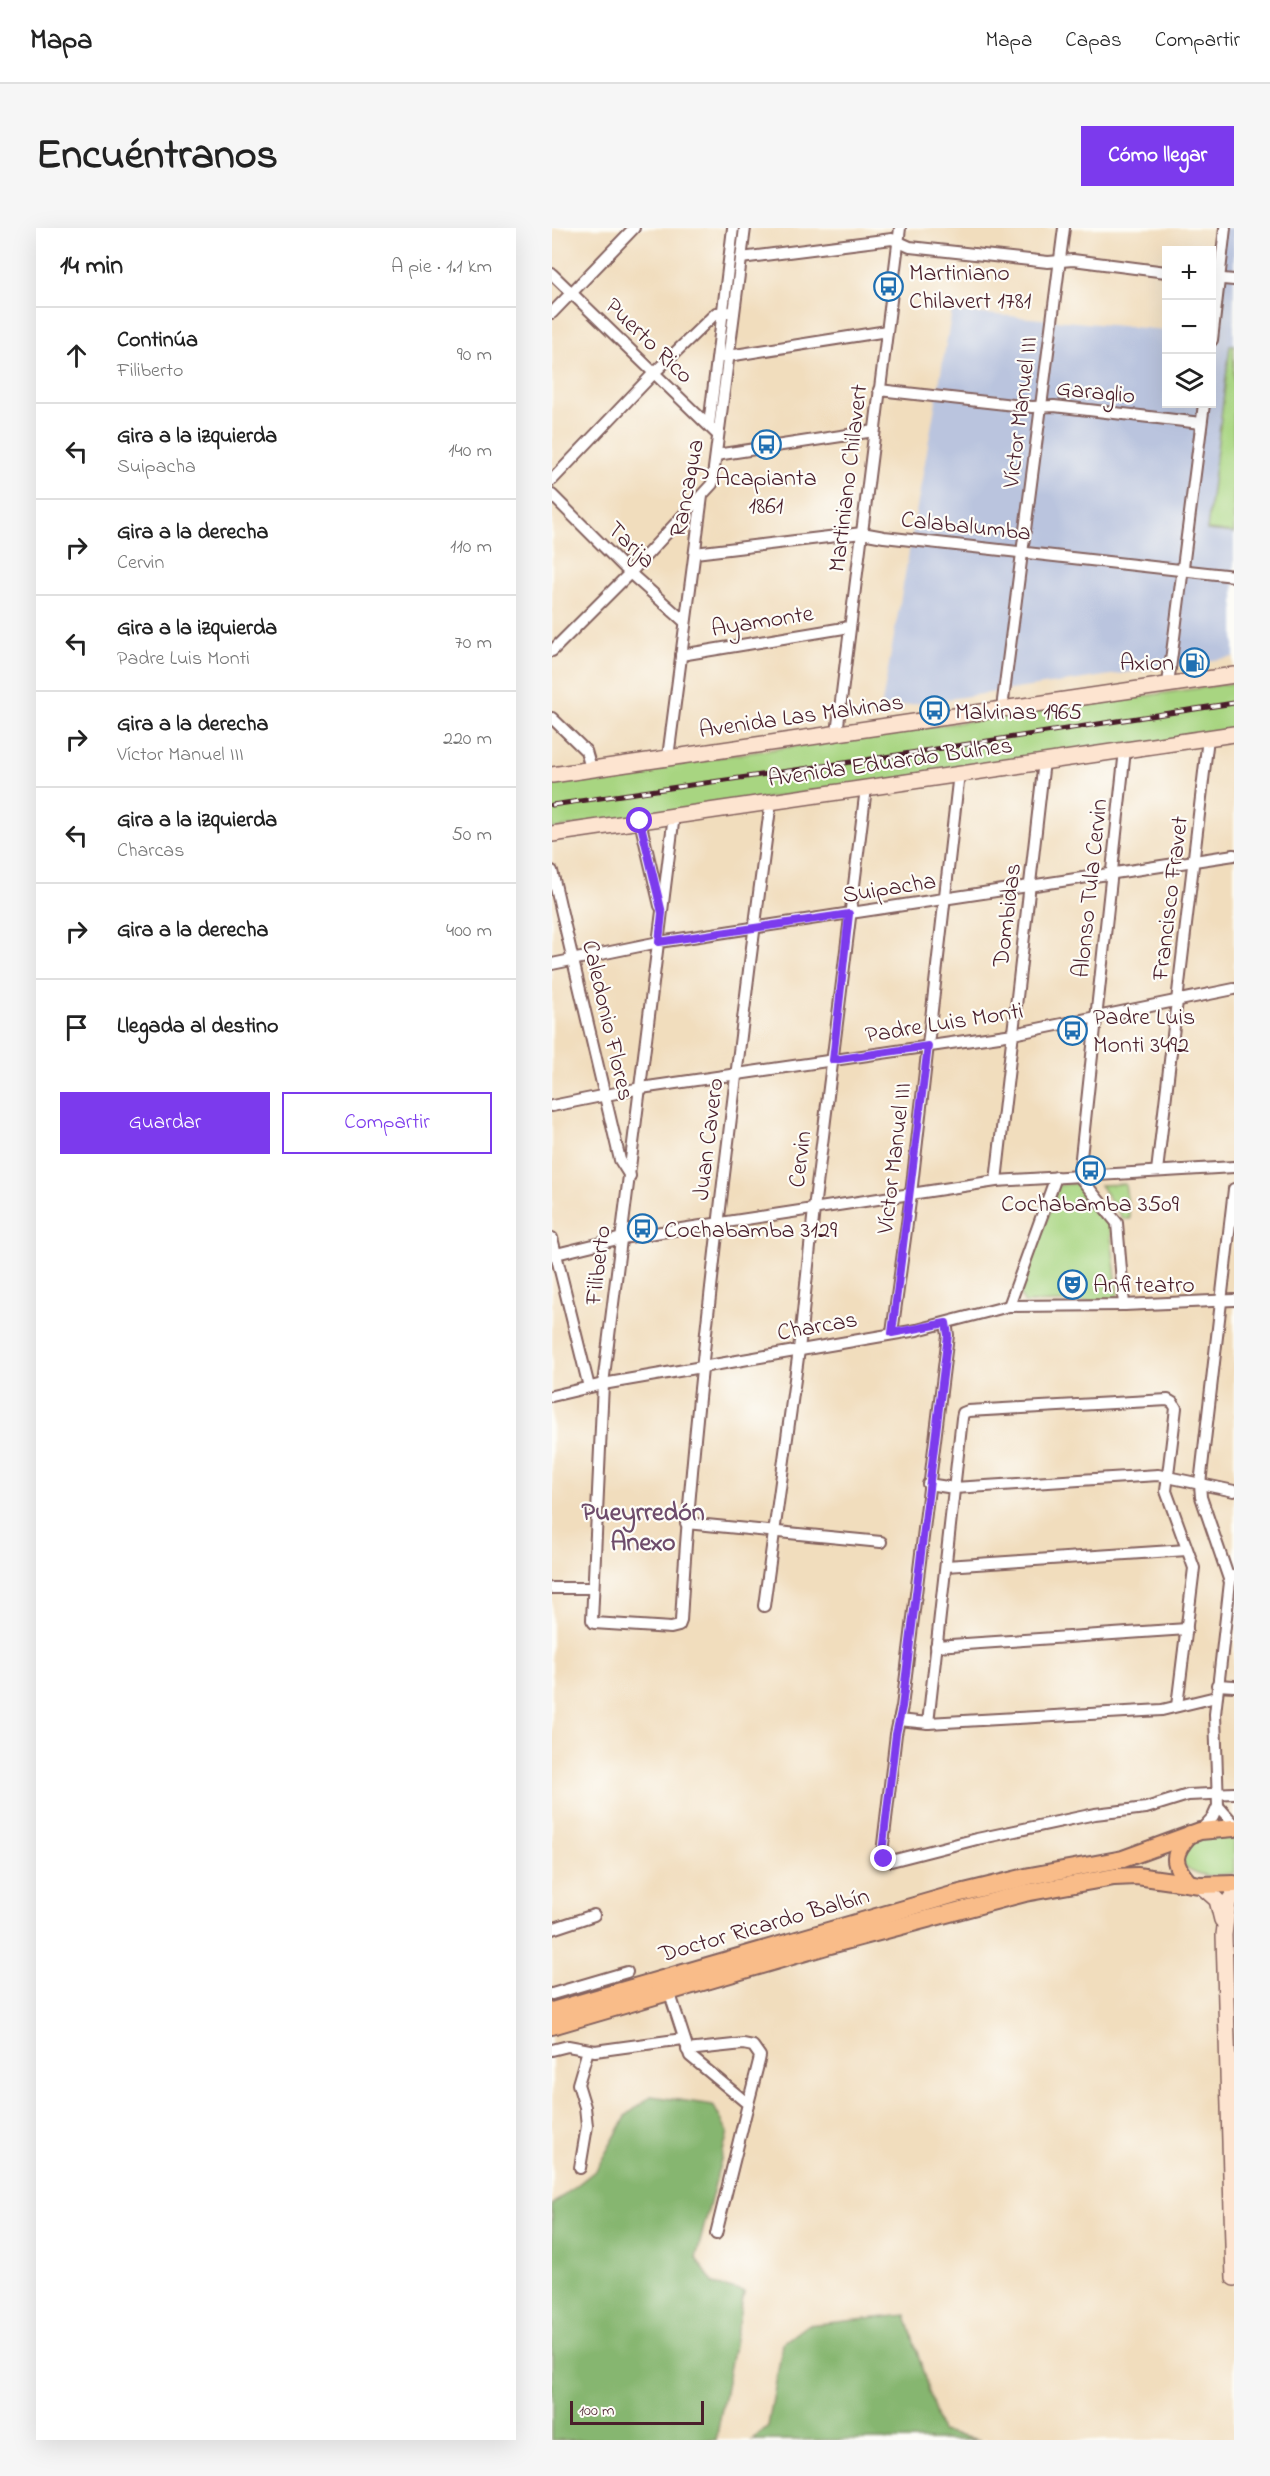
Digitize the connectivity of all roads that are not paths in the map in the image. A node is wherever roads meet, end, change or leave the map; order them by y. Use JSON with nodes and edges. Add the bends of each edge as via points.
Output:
{"nodes":[{"id":1,"x":634,"y":228,"type":"edge"},
{"id":2,"x":900,"y":228,"type":"edge"},
{"id":3,"x":1064,"y":228,"type":"edge"},
{"id":4,"x":1225,"y":228,"type":"edge"},
{"id":5,"x":739,"y":229,"type":"edge"},
{"id":6,"x":898,"y":240,"type":"junction"},
{"id":7,"x":741,"y":258,"type":"junction"},
{"id":8,"x":1060,"y":261,"type":"junction"},
{"id":9,"x":1162,"y":271,"type":"edge"},
{"id":10,"x":1216,"y":273,"type":"edge"},
{"id":11,"x":552,"y":274,"type":"edge"},
{"id":12,"x":1216,"y":278,"type":"edge"},
{"id":13,"x":1234,"y":280,"type":"edge"},
{"id":14,"x":571,"y":293,"type":"junction"},
{"id":15,"x":722,"y":311,"type":"junction"},
{"id":16,"x":734,"y":312,"type":"junction"},
{"id":17,"x":552,"y":313,"type":"edge"},
{"id":18,"x":887,"y":331,"type":"junction"},
{"id":19,"x":723,"y":357,"type":"junction"},
{"id":20,"x":654,"y":373,"type":"junction"},
{"id":21,"x":879,"y":390,"type":"junction"},
{"id":22,"x":1040,"y":407,"type":"junction"},
{"id":23,"x":1203,"y":408,"type":"edge"},
{"id":24,"x":1201,"y":423,"type":"junction"},
{"id":25,"x":709,"y":425,"type":"junction"},
{"id":26,"x":874,"y":431,"type":"junction"},
{"id":27,"x":718,"y":435,"type":"junction"},
{"id":28,"x":716,"y":455,"type":"junction"},
{"id":29,"x":552,"y":480,"type":"edge"},
{"id":30,"x":552,"y":495,"type":"edge"},
{"id":31,"x":702,"y":496,"type":"junction"},
{"id":32,"x":862,"y":533,"type":"junction"},
{"id":33,"x":1022,"y":552,"type":"junction"},
{"id":34,"x":694,"y":553,"type":"junction"},
{"id":35,"x":1183,"y":570,"type":"junction"},
{"id":36,"x":630,"y":573,"type":"junction"},
{"id":37,"x":1234,"y":576,"type":"edge"},
{"id":38,"x":685,"y":622,"type":"junction"},
{"id":39,"x":850,"y":627,"type":"junction"},
{"id":40,"x":552,"y":651,"type":"edge"},
{"id":41,"x":681,"y":655,"type":"junction"},
{"id":42,"x":1234,"y":675,"type":"edge"},
{"id":43,"x":1168,"y":684,"type":"junction"},
{"id":44,"x":1002,"y":708,"type":"junction"},
{"id":45,"x":552,"y":718,"type":"edge"},
{"id":46,"x":837,"y":733,"type":"junction"},
{"id":47,"x":1234,"y":734,"type":"edge"},
{"id":48,"x":1208,"y":738,"type":"junction"},
{"id":49,"x":1125,"y":750,"type":"junction"},
{"id":50,"x":668,"y":757,"type":"junction"},
{"id":51,"x":1044,"y":761,"type":"junction"},
{"id":52,"x":591,"y":768,"type":"junction"},
{"id":53,"x":959,"y":773,"type":"junction"},
{"id":54,"x":552,"y":775,"type":"edge"},
{"id":55,"x":866,"y":788,"type":"junction"},
{"id":56,"x":771,"y":801,"type":"junction"},
{"id":57,"x":674,"y":815,"type":"junction"},
{"id":58,"x":640,"y":821,"type":"junction"},
{"id":59,"x":552,"y":834,"type":"edge"},
{"id":60,"x":1234,"y":855,"type":"edge"},
{"id":61,"x":1194,"y":862,"type":"junction"},
{"id":62,"x":552,"y":871,"type":"edge"},
{"id":63,"x":1113,"y":874,"type":"junction"},
{"id":64,"x":1030,"y":887,"type":"junction"},
{"id":65,"x":945,"y":900,"type":"junction"},
{"id":66,"x":662,"y":913,"type":"junction"},
{"id":67,"x":849,"y":914,"type":"junction"},
{"id":68,"x":754,"y":927,"type":"junction"},
{"id":69,"x":659,"y":942,"type":"junction"},
{"id":70,"x":573,"y":960,"type":"junction"},
{"id":71,"x":552,"y":964,"type":"edge"},
{"id":72,"x":1234,"y":989,"type":"edge"},
{"id":73,"x":1178,"y":1000,"type":"junction"},
{"id":74,"x":1095,"y":1017,"type":"junction"},
{"id":75,"x":1013,"y":1034,"type":"junction"},
{"id":76,"x":928,"y":1046,"type":"junction"},
{"id":77,"x":833,"y":1060,"type":"junction"},
{"id":78,"x":736,"y":1074,"type":"junction"},
{"id":79,"x":641,"y":1088,"type":"junction"},
{"id":80,"x":606,"y":1095,"type":"junction"},
{"id":81,"x":552,"y":1106,"type":"edge"},
{"id":82,"x":1234,"y":1167,"type":"edge"},
{"id":83,"x":1157,"y":1171,"type":"junction"},
{"id":84,"x":630,"y":1176,"type":"junction"},
{"id":85,"x":1079,"y":1176,"type":"junction"},
{"id":86,"x":1056,"y":1177,"type":"junction"},
{"id":87,"x":996,"y":1181,"type":"junction"},
{"id":88,"x":1234,"y":1189,"type":"edge"},
{"id":89,"x":911,"y":1194,"type":"junction"},
{"id":90,"x":814,"y":1209,"type":"junction"},
{"id":91,"x":718,"y":1223,"type":"junction"},
{"id":92,"x":552,"y":1238,"type":"edge"},
{"id":93,"x":622,"y":1238,"type":"junction"},
{"id":94,"x":554,"y":1254,"type":"edge"},
{"id":95,"x":1234,"y":1300,"type":"edge"},
{"id":96,"x":1221,"y":1301,"type":"junction"},
{"id":97,"x":1124,"y":1305,"type":"junction"},
{"id":98,"x":1009,"y":1306,"type":"junction"},
{"id":99,"x":946,"y":1323,"type":"junction"},
{"id":100,"x":892,"y":1333,"type":"junction"},
{"id":101,"x":799,"y":1350,"type":"junction"},
{"id":102,"x":702,"y":1367,"type":"junction"},
{"id":103,"x":603,"y":1384,"type":"junction"},
{"id":104,"x":589,"y":1387,"type":"junction"},
{"id":105,"x":552,"y":1396,"type":"edge"},
{"id":106,"x":1168,"y":1476,"type":"junction"},
{"id":107,"x":928,"y":1484,"type":"junction"},
{"id":108,"x":1200,"y":1484,"type":"junction"},
{"id":109,"x":954,"y":1488,"type":"junction"},
{"id":110,"x":1234,"y":1491,"type":"edge"},
{"id":111,"x":686,"y":1523,"type":"junction"},
{"id":112,"x":775,"y":1533,"type":"junction"},
{"id":113,"x":881,"y":1542,"type":"dead end"},
{"id":114,"x":1187,"y":1550,"type":"junction"},
{"id":115,"x":946,"y":1566,"type":"junction"},
{"id":116,"x":1232,"y":1578,"type":"edge"},
{"id":117,"x":552,"y":1588,"type":"edge"},
{"id":118,"x":593,"y":1588,"type":"junction"},
{"id":119,"x":764,"y":1605,"type":"dead end"},
{"id":120,"x":594,"y":1623,"type":"joint"},
{"id":121,"x":1187,"y":1629,"type":"junction"},
{"id":122,"x":936,"y":1646,"type":"junction"},
{"id":123,"x":1217,"y":1685,"type":"junction"},
{"id":124,"x":1234,"y":1686,"type":"edge"},
{"id":125,"x":1216,"y":1697,"type":"junction"},
{"id":126,"x":1177,"y":1706,"type":"junction"},
{"id":127,"x":899,"y":1720,"type":"junction"},
{"id":128,"x":928,"y":1723,"type":"junction"},
{"id":129,"x":1217,"y":1793,"type":"junction"},
{"id":130,"x":1234,"y":1793,"type":"edge"},
{"id":131,"x":1218,"y":1806,"type":"junction"},
{"id":132,"x":1234,"y":1826,"type":"edge"},
{"id":133,"x":1195,"y":1832,"type":"junction"},
{"id":134,"x":1194,"y":1884,"type":"junction"},
{"id":135,"x":1234,"y":1884,"type":"edge"},
{"id":136,"x":1234,"y":1894,"type":"edge"},
{"id":137,"x":594,"y":1915,"type":"dead end"},
{"id":138,"x":552,"y":1929,"type":"edge"},
{"id":139,"x":1224,"y":1935,"type":"junction"},
{"id":140,"x":627,"y":1972,"type":"dead end"},
{"id":141,"x":669,"y":1991,"type":"junction"},
{"id":142,"x":552,"y":1994,"type":"edge"},
{"id":143,"x":552,"y":2011,"type":"edge"},
{"id":144,"x":552,"y":2026,"type":"edge"},
{"id":145,"x":685,"y":2045,"type":"junction"},
{"id":146,"x":552,"y":2050,"type":"edge"},
{"id":147,"x":588,"y":2050,"type":"junction"},
{"id":148,"x":748,"y":2104,"type":"junction"},
{"id":149,"x":580,"y":2168,"type":"dead end"},
{"id":150,"x":716,"y":2234,"type":"dead end"},
{"id":151,"x":1234,"y":2278,"type":"edge"}],
"edges":[{"from":1,"to":14,"type":"street"},
{"from":2,"to":6,"type":"street","name":"Martiniano Chilavert"},
{"from":3,"to":8,"type":"street","name":"Víctor Manuel III"},
{"from":4,"to":10,"type":"street"},
{"from":5,"to":7,"type":"street","name":"Rancagua"},
{"from":5,"to":15,"type":"street","name":"Rancagua"},
{"from":6,"to":7,"type":"street"},
{"from":6,"to":8,"type":"street","via":[[910,247]]},
{"from":6,"to":18,"type":"street","name":"Martiniano Chilavert"},
{"from":7,"to":16,"type":"street","name":"Rancagua"},
{"from":8,"to":9,"type":"street"},
{"from":8,"to":22,"type":"street","name":"Víctor Manuel III"},
{"from":11,"to":14,"type":"street","name":"Puerto Rico"},
{"from":12,"to":13,"type":"street"},
{"from":14,"to":17,"type":"street"},
{"from":14,"to":20,"type":"street","name":"Puerto Rico"},
{"from":15,"to":16,"type":"street"},
{"from":15,"to":19,"type":"street","name":"Rancagua"},
{"from":15,"to":20,"type":"street"},
{"from":16,"to":19,"type":"street","name":"Rancagua"},
{"from":18,"to":19,"type":"street"},
{"from":18,"to":21,"type":"street","name":"Martiniano Chilavert"},
{"from":19,"to":25,"type":"street","name":"Rancagua"},
{"from":19,"to":27,"type":"street","name":"Rancagua"},
{"from":20,"to":25,"type":"street","name":"Puerto Rico"},
{"from":20,"to":29,"type":"street"},
{"from":21,"to":22,"type":"street","name":"Garaglio"},
{"from":21,"to":26,"type":"street","name":"Martiniano Chilavert"},
{"from":22,"to":24,"type":"street","name":"Garaglio"},
{"from":22,"to":33,"type":"street","name":"Víctor Manuel III"},
{"from":23,"to":24,"type":"street"},
{"from":24,"to":35,"type":"street"},
{"from":25,"to":27,"type":"street","name":"Puerto Rico"},
{"from":26,"to":28,"type":"street"},
{"from":26,"to":32,"type":"street","name":"Martiniano Chilavert"},
{"from":27,"to":28,"type":"street","name":"Rancagua"},
{"from":28,"to":31,"type":"street","name":"Rancagua","via":[[712,484]]},
{"from":30,"to":36,"type":"street","name":"Tarija"},
{"from":31,"to":34,"type":"street","name":"Rancagua"},
{"from":31,"to":36,"type":"street"},
{"from":32,"to":33,"type":"street","name":"Calabalumba"},
{"from":32,"to":34,"type":"street","name":"Calabalumba"},
{"from":32,"to":39,"type":"street","name":"Martiniano Chilavert"},
{"from":33,"to":35,"type":"street","name":"Calabalumba"},
{"from":33,"to":44,"type":"street","name":"Víctor Manuel III"},
{"from":34,"to":38,"type":"street","name":"Rancagua"},
{"from":35,"to":37,"type":"street","name":"Calabalumba"},
{"from":35,"to":43,"type":"street"},
{"from":36,"to":38,"type":"street","name":"Tarija"},
{"from":36,"to":40,"type":"street"},
{"from":38,"to":41,"type":"street","name":"Rancagua"},
{"from":39,"to":41,"type":"street","name":"Ayamonte"},
{"from":39,"to":46,"type":"street","name":"Martiniano Chilavert"},
{"from":41,"to":50,"type":"street","name":"Rancagua"},
{"from":42,"to":43,"type":"main road","name":"Avenida Las Malvinas"},
{"from":43,"to":44,"type":"main road","name":"Avenida Las Malvinas"},
{"from":44,"to":46,"type":"main road","name":"Avenida Las Malvinas"},
{"from":45,"to":52,"type":"street","via":[[586,751]]},
{"from":46,"to":50,"type":"main road","name":"Avenida Las Malvinas"},
{"from":47,"to":48,"type":"main road","name":"Avenida Eduardo Bulnes"},
{"from":48,"to":49,"type":"main road","name":"Avenida Eduardo Bulnes"},
{"from":48,"to":61,"type":"street","name":"Francisco Fravet"},
{"from":49,"to":51,"type":"main road","name":"Avenida Eduardo Bulnes"},
{"from":49,"to":63,"type":"street","name":"Alonso Tula Cervin"},
{"from":50,"to":52,"type":"main road","name":"Avenida Las Malvinas"},
{"from":51,"to":53,"type":"main road","name":"Avenida Eduardo Bulnes"},
{"from":51,"to":64,"type":"street","name":"Dombidas"},
{"from":52,"to":54,"type":"main road","name":"Avenida Las Malvinas"},
{"from":53,"to":55,"type":"main road","name":"Avenida Eduardo Bulnes"},
{"from":53,"to":65,"type":"street","name":"Víctor Manuel III"},
{"from":55,"to":56,"type":"main road","name":"Avenida Eduardo Bulnes"},
{"from":55,"to":67,"type":"street","name":"Cervin"},
{"from":56,"to":57,"type":"main road","name":"Avenida Eduardo Bulnes"},
{"from":56,"to":68,"type":"street","name":"Juan Cavero"},
{"from":57,"to":58,"type":"main road","name":"Avenida Eduardo Bulnes"},
{"from":57,"to":66,"type":"street","name":"Filiberto"},
{"from":58,"to":59,"type":"main road","name":"Avenida Eduardo Bulnes"},
{"from":58,"to":66,"type":"street","name":"Filiberto"},
{"from":60,"to":61,"type":"street","name":"Suipacha"},
{"from":61,"to":63,"type":"street","name":"Suipacha"},
{"from":61,"to":73,"type":"street","name":"Francisco Fravet"},
{"from":62,"to":70,"type":"street","name":"Caledonio Flores"},
{"from":63,"to":64,"type":"street","name":"Suipacha"},
{"from":63,"to":74,"type":"street","name":"Alonso Tula Cervin"},
{"from":64,"to":65,"type":"street","name":"Suipacha"},
{"from":64,"to":75,"type":"street","name":"Dombidas"},
{"from":65,"to":67,"type":"street","name":"Suipacha"},
{"from":65,"to":76,"type":"street","name":"Víctor Manuel III"},
{"from":66,"to":69,"type":"street","name":"Filiberto"},
{"from":67,"to":68,"type":"street","name":"Suipacha"},
{"from":67,"to":77,"type":"street","name":"Cervin"},
{"from":68,"to":69,"type":"street","name":"Suipacha"},
{"from":68,"to":78,"type":"street","name":"Juan Cavero"},
{"from":69,"to":70,"type":"street","name":"Suipacha"},
{"from":69,"to":79,"type":"street","name":"Filiberto"},
{"from":70,"to":71,"type":"street","name":"Suipacha"},
{"from":70,"to":80,"type":"street","name":"Caledonio Flores"},
{"from":72,"to":73,"type":"street","name":"Padre Luis Monti"},
{"from":73,"to":74,"type":"street","name":"Padre Luis Monti"},
{"from":73,"to":83,"type":"street","name":"Francisco Fravet"},
{"from":74,"to":75,"type":"street","name":"Padre Luis Monti"},
{"from":74,"to":85,"type":"street","name":"Alonso Tula Cervin"},
{"from":75,"to":76,"type":"street","name":"Padre Luis Monti"},
{"from":75,"to":87,"type":"street","name":"Dombidas"},
{"from":76,"to":77,"type":"street","name":"Padre Luis Monti"},
{"from":76,"to":89,"type":"street","name":"Víctor Manuel III"},
{"from":77,"to":78,"type":"street","name":"Padre Luis Monti"},
{"from":77,"to":90,"type":"street","name":"Cervin"},
{"from":78,"to":79,"type":"street","name":"Padre Luis Monti"},
{"from":78,"to":91,"type":"street","name":"Juan Cavero"},
{"from":79,"to":80,"type":"street","name":"Padre Luis Monti"},
{"from":79,"to":84,"type":"street","name":"Filiberto"},
{"from":80,"to":81,"type":"street","name":"Padre Luis Monti"},
{"from":80,"to":84,"type":"street","name":"Caledonio Flores","via":[[620,1160]]},
{"from":82,"to":83,"type":"street"},
{"from":83,"to":85,"type":"street"},
{"from":84,"to":93,"type":"street","name":"Filiberto"},
{"from":85,"to":86,"type":"street"},
{"from":85,"to":97,"type":"street","via":[[1116,1223]]},
{"from":86,"to":87,"type":"street"},
{"from":86,"to":98,"type":"street"},
{"from":87,"to":89,"type":"street"},
{"from":88,"to":96,"type":"street"},
{"from":89,"to":90,"type":"street"},
{"from":89,"to":100,"type":"street","name":"Víctor Manuel III"},
{"from":90,"to":91,"type":"street"},
{"from":90,"to":101,"type":"street","name":"Cervin"},
{"from":91,"to":93,"type":"street"},
{"from":91,"to":102,"type":"street","name":"Juan Cavero"},
{"from":92,"to":94,"type":"street"},
{"from":93,"to":94,"type":"street"},
{"from":93,"to":103,"type":"street","name":"Filiberto"},
{"from":94,"to":104,"type":"street"},
{"from":95,"to":96,"type":"street","name":"Charcas"},
{"from":96,"to":97,"type":"street","name":"Charcas"},
{"from":96,"to":108,"type":"street"},
{"from":97,"to":98,"type":"street","name":"Charcas"},
{"from":98,"to":99,"type":"street","name":"Charcas"},
{"from":99,"to":100,"type":"street","name":"Charcas"},
{"from":99,"to":107,"type":"street","via":[[948,1335]]},
{"from":100,"to":101,"type":"street","name":"Charcas"},
{"from":101,"to":102,"type":"street","name":"Charcas"},
{"from":101,"to":112,"type":"street","name":"Cervin"},
{"from":102,"to":103,"type":"street","name":"Charcas"},
{"from":102,"to":111,"type":"street","name":"Juan Cavero"},
{"from":103,"to":104,"type":"street","name":"Charcas"},
{"from":103,"to":118,"type":"street","name":"Filiberto"},
{"from":104,"to":105,"type":"street","name":"Charcas"},
{"from":106,"to":108,"type":"street"},
{"from":106,"to":109,"type":"street"},
{"from":106,"to":109,"type":"street","via":[[1176,1408],[1168,1400],[968,1411],[962,1418]]},
{"from":106,"to":114,"type":"street","via":[[1167,1496]]},
{"from":107,"to":109,"type":"street"},
{"from":107,"to":127,"type":"street"},
{"from":108,"to":110,"type":"street"},
{"from":108,"to":116,"type":"street"},
{"from":109,"to":115,"type":"street"},
{"from":111,"to":112,"type":"street"},
{"from":111,"to":120,"type":"street","name":"Juan Cavero","via":[[679,1626]]},
{"from":112,"to":113,"type":"street"},
{"from":112,"to":119,"type":"street","name":"Cervin"},
{"from":114,"to":115,"type":"street"},
{"from":114,"to":121,"type":"street","via":[[1194,1568]]},
{"from":115,"to":122,"type":"street"},
{"from":116,"to":123,"type":"street"},
{"from":117,"to":118,"type":"street"},
{"from":118,"to":120,"type":"street","name":"Filiberto"},
{"from":121,"to":122,"type":"street"},
{"from":121,"to":126,"type":"street"},
{"from":122,"to":128,"type":"street"},
{"from":123,"to":124,"type":"street"},
{"from":123,"to":125,"type":"street"},
{"from":125,"to":126,"type":"street"},
{"from":125,"to":129,"type":"street"},
{"from":126,"to":128,"type":"street"},
{"from":127,"to":128,"type":"street"},
{"from":127,"to":129,"type":"street","via":[[882,1853],[884,1859],[891,1861],[1095,1814]]},
{"from":129,"to":130,"type":"street"},
{"from":129,"to":131,"type":"street"},
{"from":131,"to":132,"type":"street"},
{"from":131,"to":133,"type":"street","via":[[1213,1817]]},
{"from":132,"to":133,"type":"main road","name":"Doctor Ricardo Balbín"},
{"from":133,"to":134,"type":"main road","via":[[1178,1848],[1175,1857],[1177,1868]]},
{"from":133,"to":143,"type":"main road","name":"Doctor Ricardo Balbín","via":[[1138,1855],[952,1895]]},
{"from":134,"to":135,"type":"main road","name":"Doctor Ricardo Balbín"},
{"from":134,"to":139,"type":"main road","via":[[1217,1900]]},
{"from":134,"to":141,"type":"main road","name":"Doctor Ricardo Balbín","via":[[1128,1876],[1025,1893]]},
{"from":136,"to":139,"type":"main road","via":[[1228,1902]]},
{"from":137,"to":138,"type":"street"},
{"from":139,"to":151,"type":"main road"},
{"from":140,"to":142,"type":"street"},
{"from":141,"to":144,"type":"main road","name":"Doctor Ricardo Balbín"},
{"from":141,"to":145,"type":"street"},
{"from":145,"to":147,"type":"street"},
{"from":145,"to":148,"type":"street","via":[[693,2059]]},
{"from":145,"to":148,"type":"street","via":[[753,2046],[760,2056]]},
{"from":146,"to":147,"type":"street","via":[[568,2046]]},
{"from":147,"to":149,"type":"street","via":[[578,2084],[586,2117]]},
{"from":148,"to":150,"type":"street"}]}
